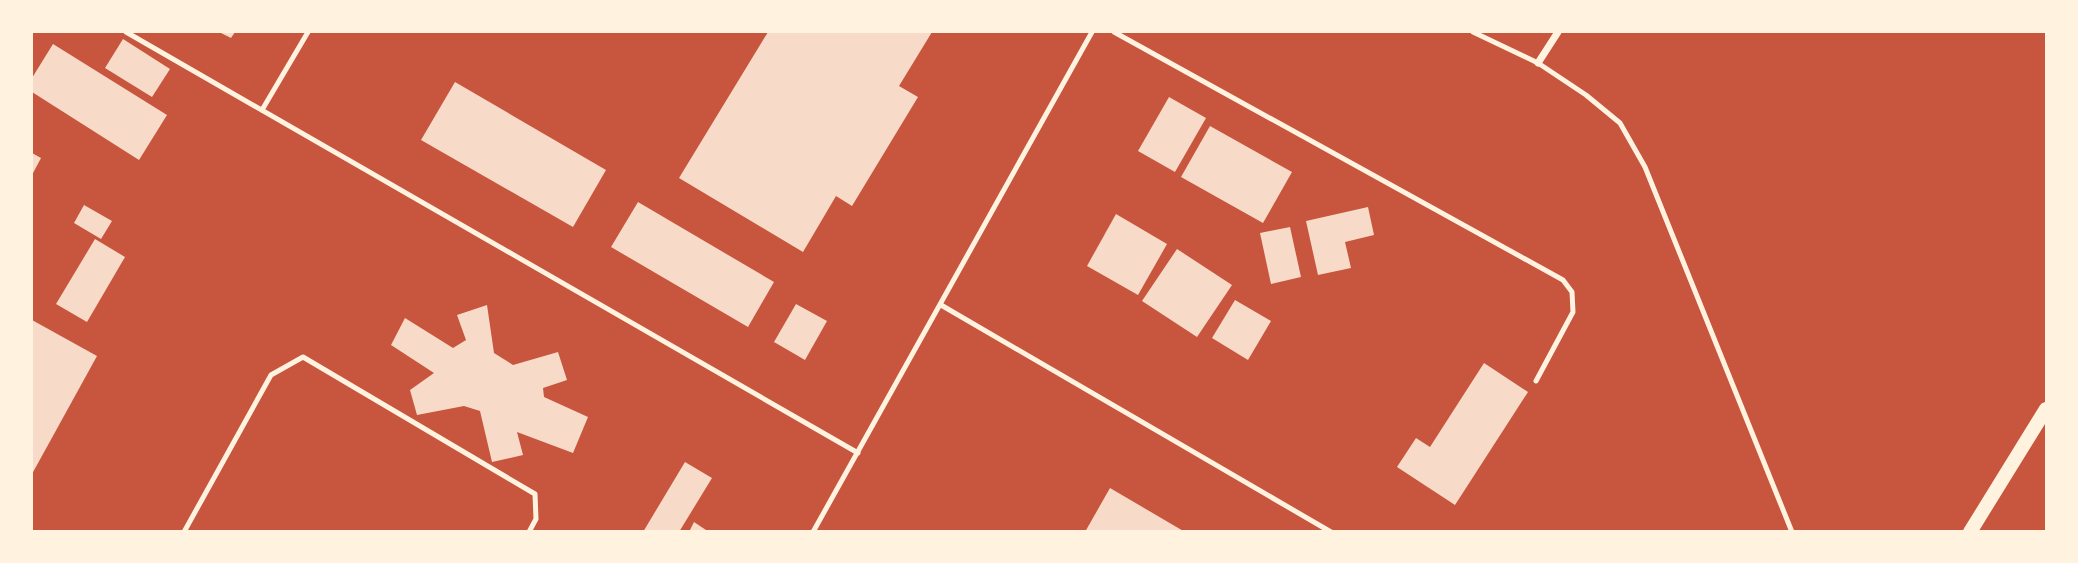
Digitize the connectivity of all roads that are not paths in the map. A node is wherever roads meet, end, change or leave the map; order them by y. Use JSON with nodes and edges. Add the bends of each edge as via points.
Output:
{"nodes":[{"id":1,"x":126,"y":32,"type":"edge"},
{"id":2,"x":307,"y":32,"type":"edge"},
{"id":3,"x":1092,"y":32,"type":"edge"},
{"id":4,"x":1114,"y":32,"type":"edge"},
{"id":5,"x":1473,"y":32,"type":"edge"},
{"id":6,"x":1558,"y":32,"type":"edge"},
{"id":7,"x":1538,"y":63,"type":"junction"},
{"id":8,"x":262,"y":110,"type":"junction"},
{"id":9,"x":941,"y":305,"type":"junction"},
{"id":10,"x":1536,"y":381,"type":"dead end"},
{"id":11,"x":2046,"y":409,"type":"edge"},
{"id":12,"x":858,"y":453,"type":"junction"},
{"id":13,"x":184,"y":531,"type":"edge"},
{"id":14,"x":529,"y":531,"type":"edge"},
{"id":15,"x":813,"y":531,"type":"edge"},
{"id":16,"x":1331,"y":531,"type":"edge"},
{"id":17,"x":1792,"y":531,"type":"edge"},
{"id":18,"x":1970,"y":531,"type":"edge"}],
"edges":[{"from":1,"to":8,"type":"lane"},
{"from":2,"to":8,"type":"lane"},
{"from":3,"to":9,"type":"lane"},
{"from":4,"to":10,"type":"lane","via":[[1563,280],[1572,292],[1573,312]]},
{"from":5,"to":7,"type":"lane"},
{"from":6,"to":7,"type":"street"},
{"from":7,"to":17,"type":"lane","via":[[1620,123],[1645,167]]},
{"from":8,"to":12,"type":"lane"},
{"from":9,"to":12,"type":"lane"},
{"from":9,"to":16,"type":"lane"},
{"from":11,"to":18,"type":"main road"},
{"from":12,"to":15,"type":"lane"},
{"from":13,"to":14,"type":"lane","via":[[271,375],[303,357],[535,494],[536,520]]}]}
